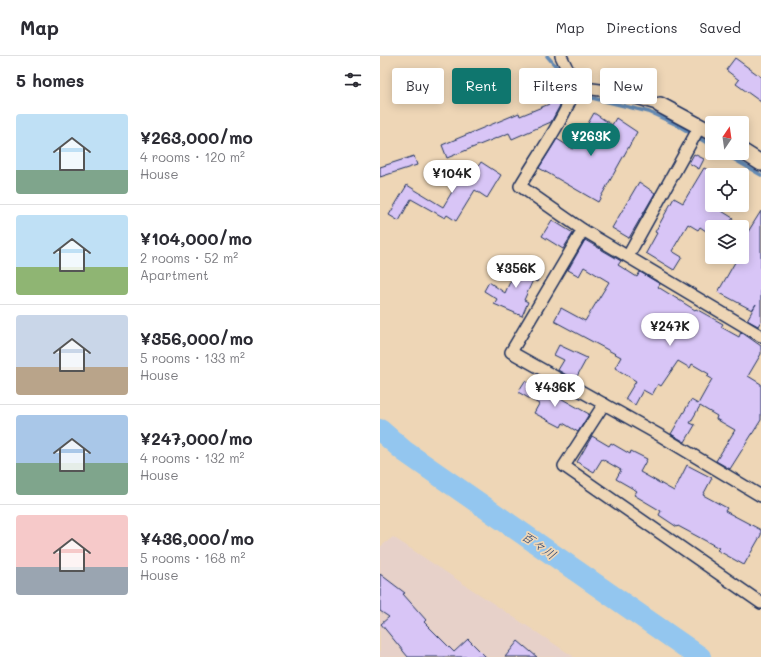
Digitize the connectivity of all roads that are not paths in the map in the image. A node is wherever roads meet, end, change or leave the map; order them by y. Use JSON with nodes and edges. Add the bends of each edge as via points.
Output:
{"nodes":[{"id":1,"x":562,"y":56,"type":"edge"},
{"id":2,"x":567,"y":68,"type":"edge"},
{"id":3,"x":592,"y":89,"type":"edge"},
{"id":4,"x":568,"y":104,"type":"edge"},
{"id":5,"x":660,"y":105,"type":"joint"},
{"id":6,"x":705,"y":128,"type":"edge"},
{"id":7,"x":705,"y":131,"type":"edge"},
{"id":8,"x":749,"y":155,"type":"edge"},
{"id":9,"x":761,"y":163,"type":"edge"},
{"id":10,"x":583,"y":230,"type":"junction"},
{"id":11,"x":628,"y":256,"type":"junction"},
{"id":12,"x":761,"y":336,"type":"edge"},
{"id":13,"x":604,"y":404,"type":"junction"},
{"id":14,"x":761,"y":496,"type":"edge"},
{"id":15,"x":761,"y":603,"type":"edge"}],
"edges":[{"from":1,"to":2,"type":"street"},
{"from":3,"to":5,"type":"street","via":[[616,92]]},
{"from":4,"to":10,"type":"street","via":[[520,186]]},
{"from":5,"to":6,"type":"street"},
{"from":7,"to":11,"type":"street"},
{"from":8,"to":9,"type":"street"},
{"from":10,"to":11,"type":"street"},
{"from":10,"to":13,"type":"street","via":[[511,352]]},
{"from":11,"to":12,"type":"street"},
{"from":13,"to":14,"type":"street"},
{"from":13,"to":15,"type":"street","via":[[564,466]]}]}
